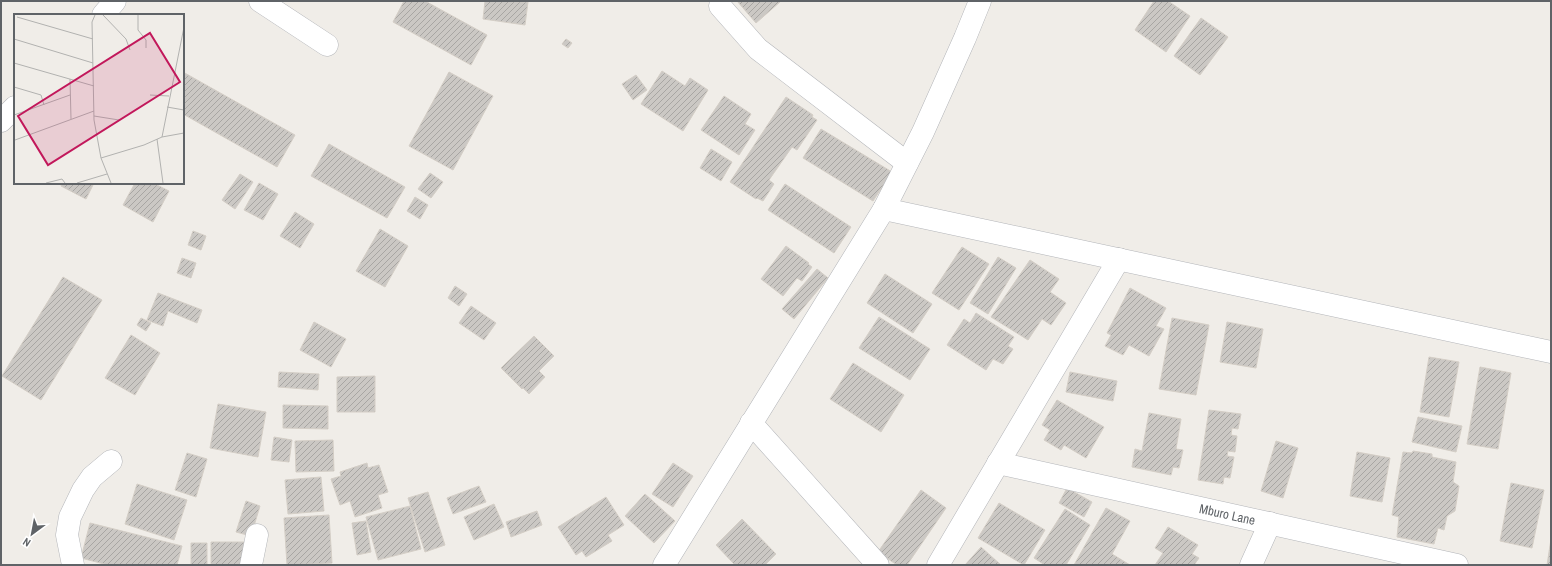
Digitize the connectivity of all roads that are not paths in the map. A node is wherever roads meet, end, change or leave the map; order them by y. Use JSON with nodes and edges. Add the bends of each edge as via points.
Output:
{"nodes":[{"id":1,"x":115,"y":1,"type":"edge"},
{"id":2,"x":260,"y":1,"type":"edge"},
{"id":3,"x":980,"y":1,"type":"edge"},
{"id":4,"x":720,"y":6,"type":"dead end"},
{"id":5,"x":104,"y":14,"type":"edge"},
{"id":6,"x":327,"y":45,"type":"dead end"},
{"id":7,"x":14,"y":108,"type":"edge"},
{"id":8,"x":1,"y":121,"type":"edge"},
{"id":9,"x":907,"y":163,"type":"junction"},
{"id":10,"x":884,"y":209,"type":"junction"},
{"id":11,"x":1119,"y":259,"type":"junction"},
{"id":12,"x":1551,"y":352,"type":"edge"},
{"id":13,"x":750,"y":423,"type":"junction"},
{"id":14,"x":111,"y":461,"type":"dead end"},
{"id":15,"x":998,"y":463,"type":"junction"},
{"id":16,"x":1270,"y":523,"type":"junction"},
{"id":17,"x":257,"y":535,"type":"dead end"},
{"id":18,"x":74,"y":565,"type":"edge"},
{"id":19,"x":251,"y":565,"type":"edge"},
{"id":20,"x":664,"y":565,"type":"edge"},
{"id":21,"x":878,"y":565,"type":"edge"},
{"id":22,"x":938,"y":565,"type":"edge"},
{"id":23,"x":1251,"y":565,"type":"edge"},
{"id":24,"x":1458,"y":565,"type":"edge"}],
"edges":[{"from":1,"to":5,"type":"street"},
{"from":2,"to":6,"type":"street"},
{"from":3,"to":9,"type":"street"},
{"from":4,"to":9,"type":"street","via":[[758,49]]},
{"from":7,"to":8,"type":"street"},
{"from":9,"to":10,"type":"street"},
{"from":10,"to":11,"type":"street"},
{"from":10,"to":13,"type":"street"},
{"from":11,"to":12,"type":"street"},
{"from":11,"to":15,"type":"street"},
{"from":13,"to":20,"type":"street"},
{"from":13,"to":21,"type":"street"},
{"from":14,"to":18,"type":"street","via":[[83,490],[70,517],[67,535]]},
{"from":15,"to":16,"type":"street","name":"Mburo Lane"},
{"from":15,"to":22,"type":"street"},
{"from":16,"to":23,"type":"street"},
{"from":16,"to":24,"type":"street","name":"Mburo Lane"},
{"from":17,"to":19,"type":"street"}]}
